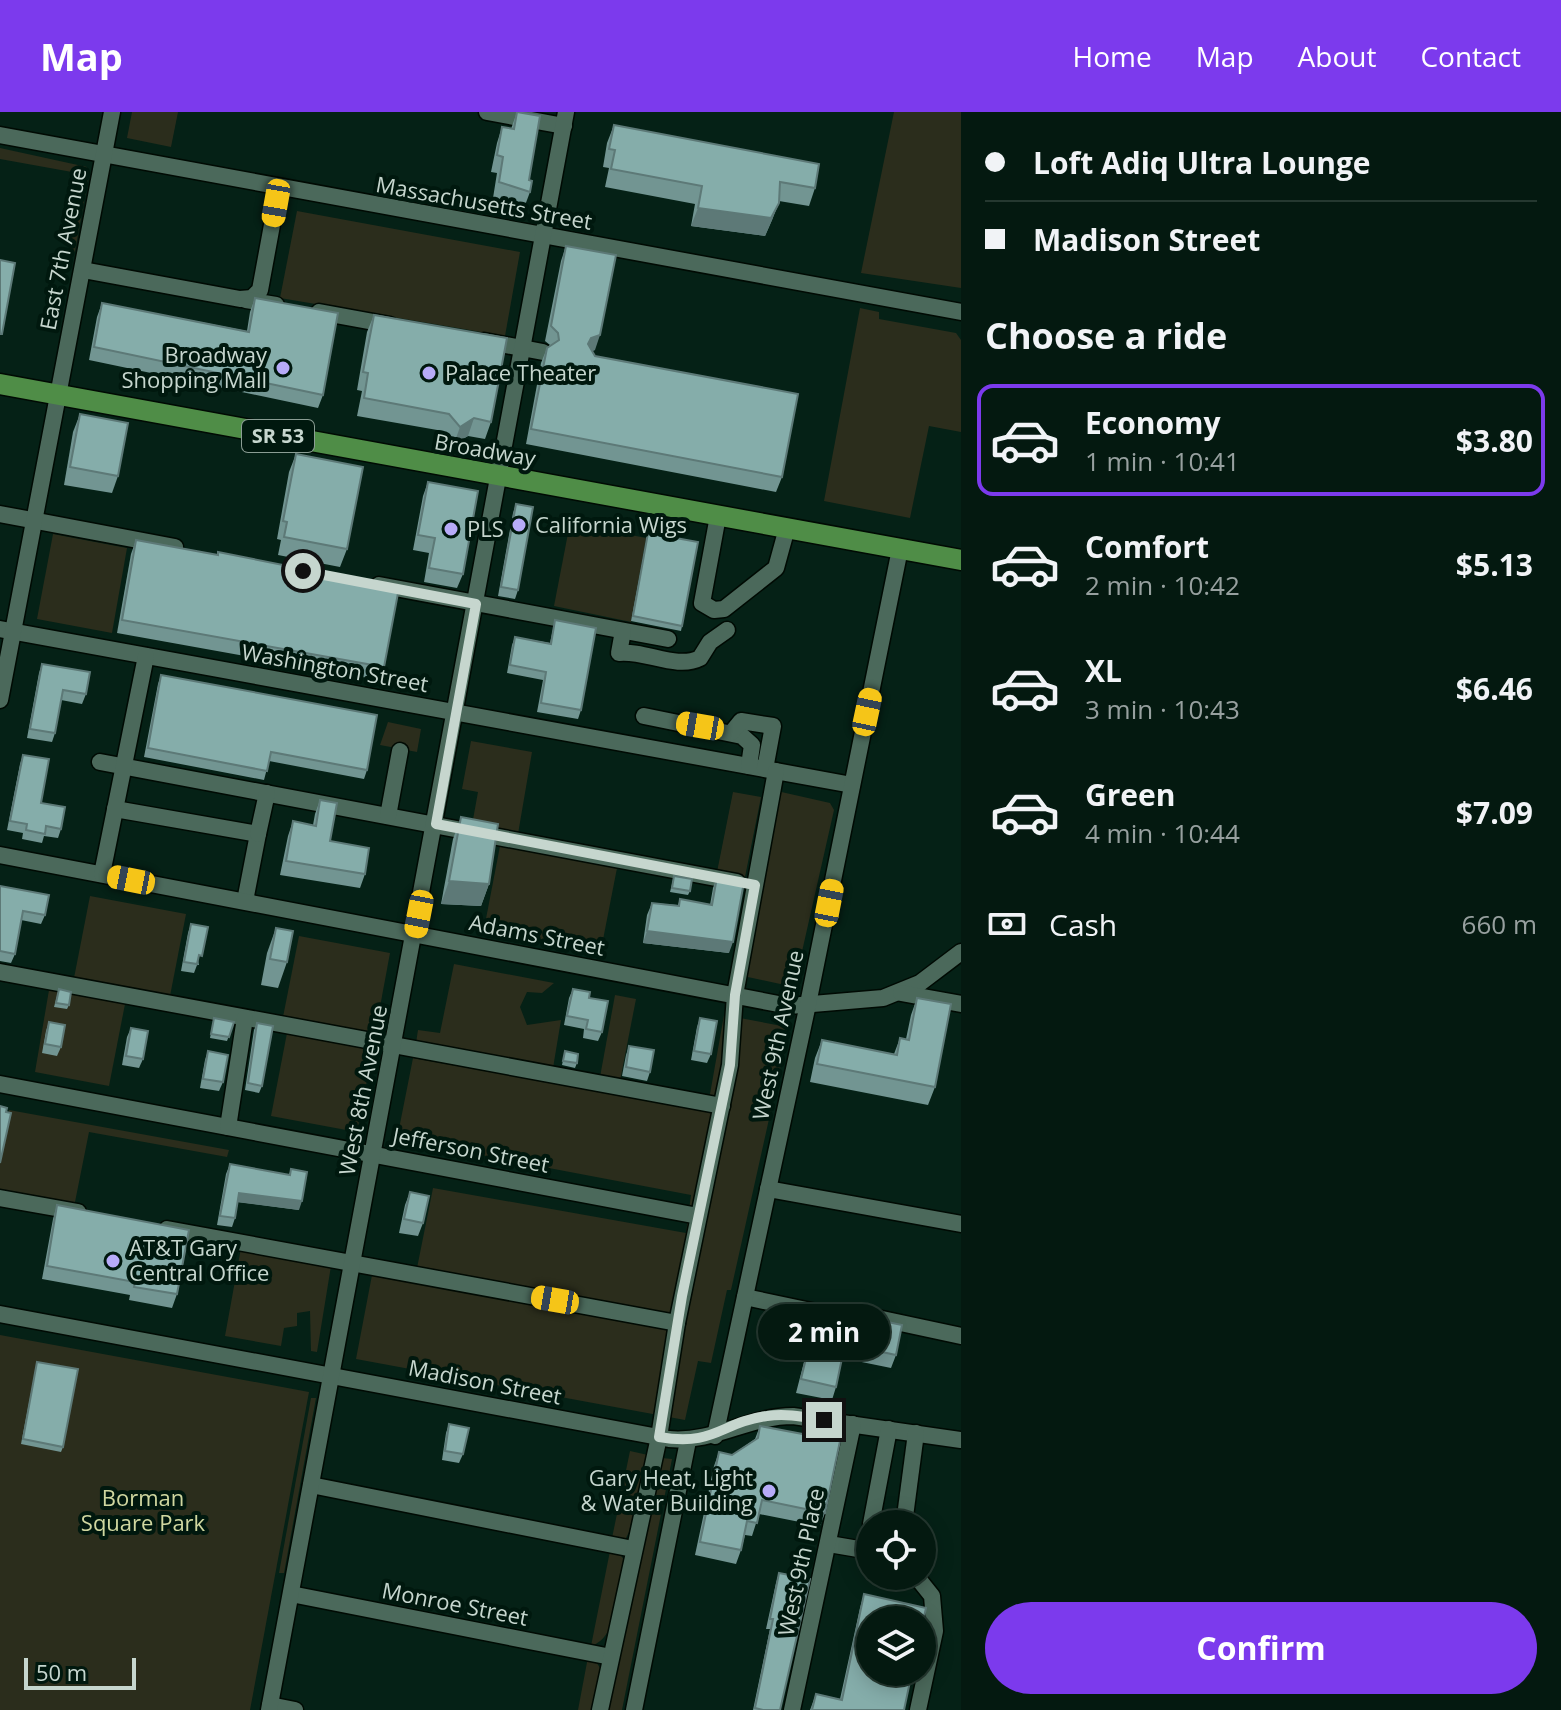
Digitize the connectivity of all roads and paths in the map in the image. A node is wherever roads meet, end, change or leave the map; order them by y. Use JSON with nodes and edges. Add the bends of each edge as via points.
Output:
{"nodes":[{"id":1,"x":112,"y":112,"type":"edge"},
{"id":2,"x":487,"y":112,"type":"edge"},
{"id":3,"x":565,"y":119,"type":"edge"},
{"id":4,"x":0,"y":135,"type":"edge"},
{"id":5,"x":104,"y":155,"type":"junction"},
{"id":6,"x":279,"y":187,"type":"junction"},
{"id":7,"x":543,"y":237,"type":"junction"},
{"id":8,"x":83,"y":270,"type":"junction"},
{"id":9,"x":246,"y":300,"type":"junction"},
{"id":10,"x":961,"y":312,"type":"edge"},
{"id":11,"x":414,"y":329,"type":"edge"},
{"id":12,"x":459,"y":337,"type":"edge"},
{"id":13,"x":523,"y":348,"type":"junction"},
{"id":14,"x":543,"y":352,"type":"edge"},
{"id":15,"x":0,"y":384,"type":"edge"},
{"id":16,"x":57,"y":395,"type":"junction"},
{"id":17,"x":498,"y":477,"type":"junction"},
{"id":18,"x":0,"y":514,"type":"edge"},
{"id":19,"x":718,"y":516,"type":"junction"},
{"id":20,"x":34,"y":521,"type":"junction"},
{"id":21,"x":787,"y":528,"type":"junction"},
{"id":22,"x":900,"y":549,"type":"junction"},
{"id":23,"x":193,"y":551,"type":"edge"},
{"id":24,"x":961,"y":560,"type":"edge"},
{"id":25,"x":365,"y":583,"type":"edge"},
{"id":26,"x":476,"y":604,"type":"junction"},
{"id":27,"x":727,"y":630,"type":"dead end"},
{"id":28,"x":6,"y":631,"type":"edge"},
{"id":29,"x":623,"y":631,"type":"junction"},
{"id":30,"x":668,"y":639,"type":"dead end"},
{"id":31,"x":146,"y":656,"type":"junction"},
{"id":32,"x":0,"y":700,"type":"edge"},
{"id":33,"x":457,"y":713,"type":"junction"},
{"id":34,"x":644,"y":716,"type":"dead end"},
{"id":35,"x":732,"y":732,"type":"junction"},
{"id":36,"x":400,"y":751,"type":"dead end"},
{"id":37,"x":100,"y":762,"type":"dead end"},
{"id":38,"x":124,"y":766,"type":"junction"},
{"id":39,"x":763,"y":768,"type":"junction"},
{"id":40,"x":852,"y":785,"type":"junction"},
{"id":41,"x":267,"y":793,"type":"junction"},
{"id":42,"x":115,"y":809,"type":"junction"},
{"id":43,"x":388,"y":816,"type":"junction"},
{"id":44,"x":436,"y":824,"type":"junction"},
{"id":45,"x":258,"y":834,"type":"junction"},
{"id":46,"x":0,"y":855,"type":"edge"},
{"id":47,"x":102,"y":874,"type":"junction"},
{"id":48,"x":755,"y":885,"type":"junction"},
{"id":49,"x":245,"y":901,"type":"junction"},
{"id":50,"x":415,"y":934,"type":"junction"},
{"id":51,"x":961,"y":952,"type":"edge"},
{"id":52,"x":0,"y":972,"type":"edge"},
{"id":53,"x":901,"y":993,"type":"junction"},
{"id":54,"x":735,"y":995,"type":"junction"},
{"id":55,"x":808,"y":1004,"type":"junction"},
{"id":56,"x":961,"y":1004,"type":"edge"},
{"id":57,"x":245,"y":1018,"type":"junction"},
{"id":58,"x":394,"y":1045,"type":"junction"},
{"id":59,"x":0,"y":1084,"type":"edge"},
{"id":60,"x":722,"y":1106,"type":"junction"},
{"id":61,"x":228,"y":1127,"type":"junction"},
{"id":62,"x":373,"y":1153,"type":"junction"},
{"id":63,"x":768,"y":1189,"type":"junction"},
{"id":64,"x":0,"y":1198,"type":"edge"},
{"id":65,"x":91,"y":1215,"type":"edge"},
{"id":66,"x":698,"y":1216,"type":"junction"},
{"id":67,"x":961,"y":1224,"type":"edge"},
{"id":68,"x":152,"y":1226,"type":"edge"},
{"id":69,"x":352,"y":1263,"type":"junction"},
{"id":70,"x":745,"y":1297,"type":"junction"},
{"id":71,"x":0,"y":1314,"type":"edge"},
{"id":72,"x":677,"y":1323,"type":"junction"},
{"id":73,"x":961,"y":1336,"type":"edge"},
{"id":74,"x":331,"y":1376,"type":"junction"},
{"id":75,"x":853,"y":1424,"type":"junction"},
{"id":76,"x":889,"y":1429,"type":"junction"},
{"id":77,"x":916,"y":1433,"type":"junction"},
{"id":78,"x":715,"y":1436,"type":"junction"},
{"id":79,"x":659,"y":1437,"type":"junction"},
{"id":80,"x":961,"y":1440,"type":"edge"},
{"id":81,"x":688,"y":1441,"type":"junction"},
{"id":82,"x":311,"y":1485,"type":"junction"},
{"id":83,"x":873,"y":1510,"type":"edge"},
{"id":84,"x":906,"y":1510,"type":"edge"},
{"id":85,"x":829,"y":1544,"type":"junction"},
{"id":86,"x":633,"y":1549,"type":"junction"},
{"id":87,"x":856,"y":1549,"type":"edge"},
{"id":88,"x":927,"y":1590,"type":"edge"},
{"id":89,"x":291,"y":1594,"type":"junction"},
{"id":90,"x":611,"y":1657,"type":"junction"},
{"id":91,"x":270,"y":1708,"type":"edge"},
{"id":92,"x":295,"y":1710,"type":"edge"},
{"id":93,"x":600,"y":1710,"type":"edge"},
{"id":94,"x":634,"y":1710,"type":"edge"},
{"id":95,"x":792,"y":1710,"type":"edge"},
{"id":96,"x":918,"y":1710,"type":"edge"}],
"edges":[{"from":1,"to":5,"type":"street","name":"East 7th Avenue"},
{"from":2,"to":3,"type":"street"},
{"from":3,"to":7,"type":"street","name":"West 8th Avenue"},
{"from":4,"to":5,"type":"street","name":"Massachusetts Street"},
{"from":5,"to":6,"type":"street","name":"Massachusetts Street"},
{"from":5,"to":8,"type":"street","name":"East 7th Avenue"},
{"from":6,"to":7,"type":"street","name":"Massachusetts Street"},
{"from":6,"to":9,"type":"street","via":[[260,290]]},
{"from":7,"to":10,"type":"street","name":"Massachusetts Street"},
{"from":7,"to":13,"type":"street","name":"West 8th Avenue"},
{"from":8,"to":9,"type":"street"},
{"from":8,"to":16,"type":"street","name":"East 7th Avenue"},
{"from":9,"to":11,"type":"street"},
{"from":12,"to":13,"type":"street"},
{"from":13,"to":14,"type":"street"},
{"from":13,"to":17,"type":"street","name":"West 8th Avenue"},
{"from":15,"to":16,"type":"main road","name":"Broadway","number":"SR 53"},
{"from":16,"to":17,"type":"main road","name":"Broadway","number":"SR 53"},
{"from":16,"to":20,"type":"street","name":"East 7th Avenue"},
{"from":17,"to":19,"type":"main road","name":"Broadway","number":"SR 53"},
{"from":17,"to":26,"type":"street","name":"West 8th Avenue"},
{"from":18,"to":20,"type":"street"},
{"from":19,"to":21,"type":"main road","name":"Broadway","number":"SR 53"},
{"from":19,"to":21,"type":"street","via":[[702,603],[714,610],[724,609],[776,568]]},
{"from":20,"to":23,"type":"street"},
{"from":20,"to":28,"type":"street","name":"East 7th Avenue"},
{"from":21,"to":22,"type":"main road","name":"Broadway","number":"SR 53"},
{"from":22,"to":24,"type":"main road","name":"Broadway","number":"SR 53"},
{"from":22,"to":40,"type":"street","name":"West 9th Avenue"},
{"from":25,"to":26,"type":"street"},
{"from":26,"to":29,"type":"street"},
{"from":26,"to":33,"type":"street","name":"West 8th Avenue"},
{"from":27,"to":29,"type":"street","via":[[700,658],[684,662],[619,653]]},
{"from":28,"to":31,"type":"street","name":"Washington Street"},
{"from":28,"to":32,"type":"street","name":"East 7th Avenue"},
{"from":29,"to":30,"type":"street"},
{"from":31,"to":33,"type":"street","name":"Washington Street"},
{"from":31,"to":38,"type":"street"},
{"from":33,"to":39,"type":"street","name":"Washington Street"},
{"from":33,"to":44,"type":"street","name":"West 8th Avenue"},
{"from":34,"to":35,"type":"street"},
{"from":35,"to":39,"type":"street","via":[[752,745]]},
{"from":35,"to":39,"type":"street","via":[[741,721],[773,726]]},
{"from":36,"to":43,"type":"street"},
{"from":37,"to":38,"type":"street"},
{"from":38,"to":41,"type":"street"},
{"from":38,"to":42,"type":"street"},
{"from":39,"to":40,"type":"street","name":"Washington Street"},
{"from":39,"to":48,"type":"street"},
{"from":40,"to":55,"type":"street","name":"West 9th Avenue"},
{"from":41,"to":43,"type":"street"},
{"from":41,"to":45,"type":"street"},
{"from":42,"to":45,"type":"street"},
{"from":42,"to":47,"type":"street"},
{"from":43,"to":44,"type":"street"},
{"from":44,"to":48,"type":"street"},
{"from":44,"to":50,"type":"street","name":"West 8th Avenue"},
{"from":45,"to":49,"type":"street"},
{"from":46,"to":47,"type":"street","name":"Adams Street"},
{"from":47,"to":49,"type":"street","name":"Adams Street"},
{"from":48,"to":54,"type":"street"},
{"from":49,"to":50,"type":"street","name":"Adams Street"},
{"from":50,"to":54,"type":"street","name":"Adams Street"},
{"from":50,"to":58,"type":"street","name":"West 8th Avenue"},
{"from":51,"to":53,"type":"street","name":"Adams Street"},
{"from":52,"to":57,"type":"street"},
{"from":53,"to":55,"type":"street","name":"Adams Street","via":[[872,1002]]},
{"from":53,"to":56,"type":"street"},
{"from":54,"to":55,"type":"street","name":"Adams Street","via":[[789,1006]]},
{"from":54,"to":60,"type":"street"},
{"from":55,"to":63,"type":"street","name":"West 9th Avenue"},
{"from":57,"to":58,"type":"street"},
{"from":57,"to":61,"type":"street"},
{"from":58,"to":60,"type":"street"},
{"from":58,"to":62,"type":"street","name":"West 8th Avenue"},
{"from":59,"to":61,"type":"street","name":"Jefferson Street"},
{"from":60,"to":66,"type":"street"},
{"from":61,"to":62,"type":"street","name":"Jefferson Street"},
{"from":62,"to":66,"type":"street","name":"Jefferson Street"},
{"from":62,"to":69,"type":"street","name":"West 8th Avenue"},
{"from":63,"to":67,"type":"street"},
{"from":63,"to":70,"type":"street","name":"West 9th Avenue"},
{"from":64,"to":65,"type":"street"},
{"from":66,"to":72,"type":"street"},
{"from":68,"to":69,"type":"street"},
{"from":69,"to":72,"type":"street"},
{"from":69,"to":74,"type":"street","name":"West 8th Avenue"},
{"from":70,"to":73,"type":"street"},
{"from":70,"to":78,"type":"street","name":"West 9th Avenue"},
{"from":71,"to":74,"type":"street","name":"Madison Street"},
{"from":72,"to":79,"type":"street"},
{"from":74,"to":79,"type":"street","name":"Madison Street"},
{"from":74,"to":82,"type":"street","name":"West 8th Avenue"},
{"from":75,"to":76,"type":"street","name":"Madison Street"},
{"from":75,"to":78,"type":"street","name":"Madison Street","via":[[767,1416]]},
{"from":75,"to":85,"type":"street","name":"West 9th Place"},
{"from":76,"to":77,"type":"street","name":"Madison Street"},
{"from":76,"to":83,"type":"street"},
{"from":77,"to":80,"type":"street","name":"Madison Street"},
{"from":77,"to":84,"type":"street"},
{"from":78,"to":81,"type":"street","name":"Madison Street"},
{"from":79,"to":81,"type":"street","name":"Madison Street"},
{"from":79,"to":86,"type":"street"},
{"from":81,"to":94,"type":"street"},
{"from":82,"to":86,"type":"street"},
{"from":82,"to":89,"type":"street","name":"West 8th Avenue"},
{"from":85,"to":87,"type":"street"},
{"from":85,"to":95,"type":"street","name":"West 9th Place"},
{"from":86,"to":90,"type":"street"},
{"from":88,"to":96,"type":"street","via":[[935,1631]]},
{"from":89,"to":90,"type":"street","name":"Monroe Street"},
{"from":89,"to":91,"type":"street","name":"West 8th Avenue"},
{"from":90,"to":93,"type":"street"},
{"from":91,"to":92,"type":"street"}]}
